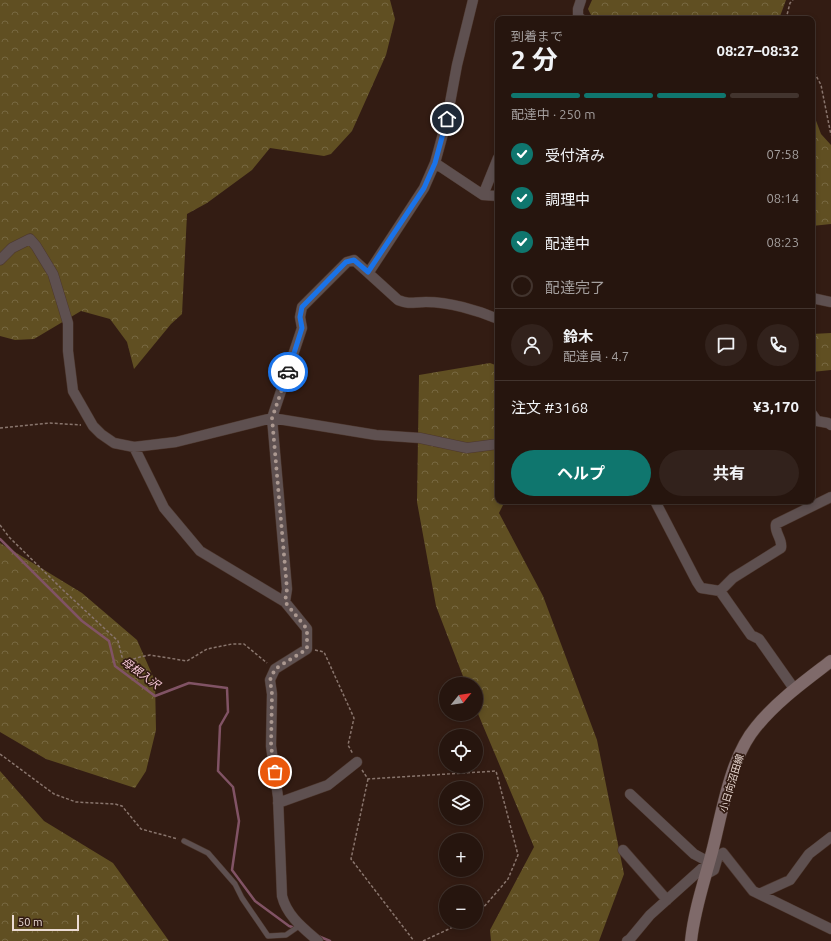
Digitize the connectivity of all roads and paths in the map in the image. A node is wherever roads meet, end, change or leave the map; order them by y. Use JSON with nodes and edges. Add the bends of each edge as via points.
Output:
{"nodes":[{"id":1,"x":473,"y":0,"type":"edge"},
{"id":2,"x":581,"y":0,"type":"edge"},
{"id":3,"x":793,"y":0,"type":"edge"},
{"id":4,"x":578,"y":16,"type":"edge"},
{"id":5,"x":787,"y":16,"type":"edge"},
{"id":6,"x":815,"y":74,"type":"edge"},
{"id":7,"x":831,"y":135,"type":"edge"},
{"id":8,"x":435,"y":163,"type":"junction"},
{"id":9,"x":495,"y":165,"type":"edge"},
{"id":10,"x":483,"y":195,"type":"junction"},
{"id":11,"x":495,"y":196,"type":"edge"},
{"id":12,"x":0,"y":260,"type":"edge"},
{"id":13,"x":368,"y":272,"type":"junction"},
{"id":14,"x":815,"y":299,"type":"edge"},
{"id":15,"x":831,"y":302,"type":"edge"},
{"id":16,"x":495,"y":318,"type":"edge"},
{"id":17,"x":272,"y":418,"type":"junction"},
{"id":18,"x":815,"y":418,"type":"edge"},
{"id":19,"x":831,"y":425,"type":"edge"},
{"id":20,"x":93,"y":426,"type":"junction"},
{"id":21,"x":0,"y":428,"type":"edge"},
{"id":22,"x":495,"y":444,"type":"edge"},
{"id":23,"x":134,"y":447,"type":"junction"},
{"id":24,"x":831,"y":497,"type":"edge"},
{"id":25,"x":657,"y":504,"type":"edge"},
{"id":26,"x":0,"y":525,"type":"edge"},
{"id":27,"x":720,"y":591,"type":"junction"},
{"id":28,"x":285,"y":602,"type":"junction"},
{"id":29,"x":307,"y":649,"type":"junction"},
{"id":30,"x":831,"y":661,"type":"edge"},
{"id":31,"x":275,"y":669,"type":"junction"},
{"id":32,"x":795,"y":690,"type":"junction"},
{"id":33,"x":0,"y":754,"type":"edge"},
{"id":34,"x":357,"y":762,"type":"junction"},
{"id":35,"x":368,"y":779,"type":"junction"},
{"id":36,"x":630,"y":794,"type":"dead end"},
{"id":37,"x":278,"y":802,"type":"junction"},
{"id":38,"x":831,"y":837,"type":"edge"},
{"id":39,"x":184,"y":841,"type":"joint"},
{"id":40,"x":624,"y":850,"type":"dead end"},
{"id":41,"x":709,"y":862,"type":"junction"},
{"id":42,"x":705,"y":875,"type":"junction"},
{"id":43,"x":759,"y":894,"type":"junction"},
{"id":44,"x":667,"y":900,"type":"junction"},
{"id":45,"x":483,"y":908,"type":"edge"},
{"id":46,"x":299,"y":926,"type":"junction"},
{"id":47,"x":449,"y":929,"type":"edge"},
{"id":48,"x":831,"y":929,"type":"edge"},
{"id":49,"x":318,"y":941,"type":"edge"},
{"id":50,"x":414,"y":941,"type":"edge"},
{"id":51,"x":423,"y":941,"type":"edge"},
{"id":52,"x":627,"y":941,"type":"edge"},
{"id":53,"x":691,"y":941,"type":"edge"}],
"edges":[{"from":1,"to":8,"type":"street"},
{"from":2,"to":4,"type":"street"},
{"from":3,"to":5,"type":"path"},
{"from":6,"to":7,"type":"path","via":[[821,85]]},
{"from":8,"to":10,"type":"street"},
{"from":8,"to":13,"type":"street","via":[[424,188]]},
{"from":9,"to":10,"type":"street"},
{"from":10,"to":11,"type":"street"},
{"from":12,"to":20,"type":"street","via":[[12,248],[30,239],[53,274],[68,323],[68,351],[73,391]]},
{"from":13,"to":16,"type":"street","via":[[398,300],[407,304],[426,302],[449,305]]},
{"from":13,"to":17,"type":"street","via":[[354,260],[346,262],[302,307],[302,328]]},
{"from":14,"to":15,"type":"street"},
{"from":17,"to":22,"type":"street","via":[[376,435],[420,438],[466,448]]},
{"from":17,"to":23,"type":"street","via":[[176,442]]},
{"from":17,"to":28,"type":"street","via":[[287,589]]},
{"from":18,"to":19,"type":"street"},
{"from":20,"to":21,"type":"path","via":[[50,423]]},
{"from":20,"to":23,"type":"street","via":[[114,443]]},
{"from":23,"to":28,"type":"street","via":[[164,508],[200,551]]},
{"from":24,"to":27,"type":"street","via":[[776,524],[781,548],[733,578]]},
{"from":25,"to":27,"type":"street","via":[[701,588]]},
{"from":26,"to":31,"type":"path","via":[[9,537],[118,641],[122,657],[127,661],[150,655],[187,661],[207,649],[244,644]]},
{"from":27,"to":32,"type":"street","via":[[751,635],[759,639]]},
{"from":28,"to":29,"type":"street","via":[[307,629]]},
{"from":29,"to":31,"type":"street"},
{"from":29,"to":34,"type":"path","via":[[324,652],[354,718],[348,745]]},
{"from":30,"to":32,"type":"main road","name":"小日向沼田線"},
{"from":31,"to":37,"type":"street","via":[[270,680],[271,746]]},
{"from":32,"to":41,"type":"main road","name":"小日向沼田線","via":[[755,727],[742,748]]},
{"from":33,"to":39,"type":"path","via":[[54,794],[76,802],[122,806],[141,829]]},
{"from":34,"to":35,"type":"path"},
{"from":34,"to":37,"type":"street","via":[[328,785]]},
{"from":35,"to":45,"type":"path","via":[[496,771],[518,855],[508,879]]},
{"from":35,"to":50,"type":"path","via":[[351,859]]},
{"from":36,"to":41,"type":"street","via":[[694,854]]},
{"from":37,"to":46,"type":"street","via":[[282,896],[285,906]]},
{"from":38,"to":43,"type":"street","via":[[808,854],[790,880]]},
{"from":39,"to":46,"type":"lane","via":[[208,853],[235,884],[268,936],[286,935]]},
{"from":40,"to":44,"type":"street"},
{"from":41,"to":42,"type":"main road","name":"小日向沼田線"},
{"from":41,"to":44,"type":"street"},
{"from":42,"to":43,"type":"street","via":[[714,870],[718,856],[723,853],[753,891]]},
{"from":42,"to":53,"type":"main road","name":"小日向沼田線"},
{"from":43,"to":48,"type":"street"},
{"from":44,"to":52,"type":"street"},
{"from":46,"to":49,"type":"street"},
{"from":47,"to":51,"type":"path"}]}
